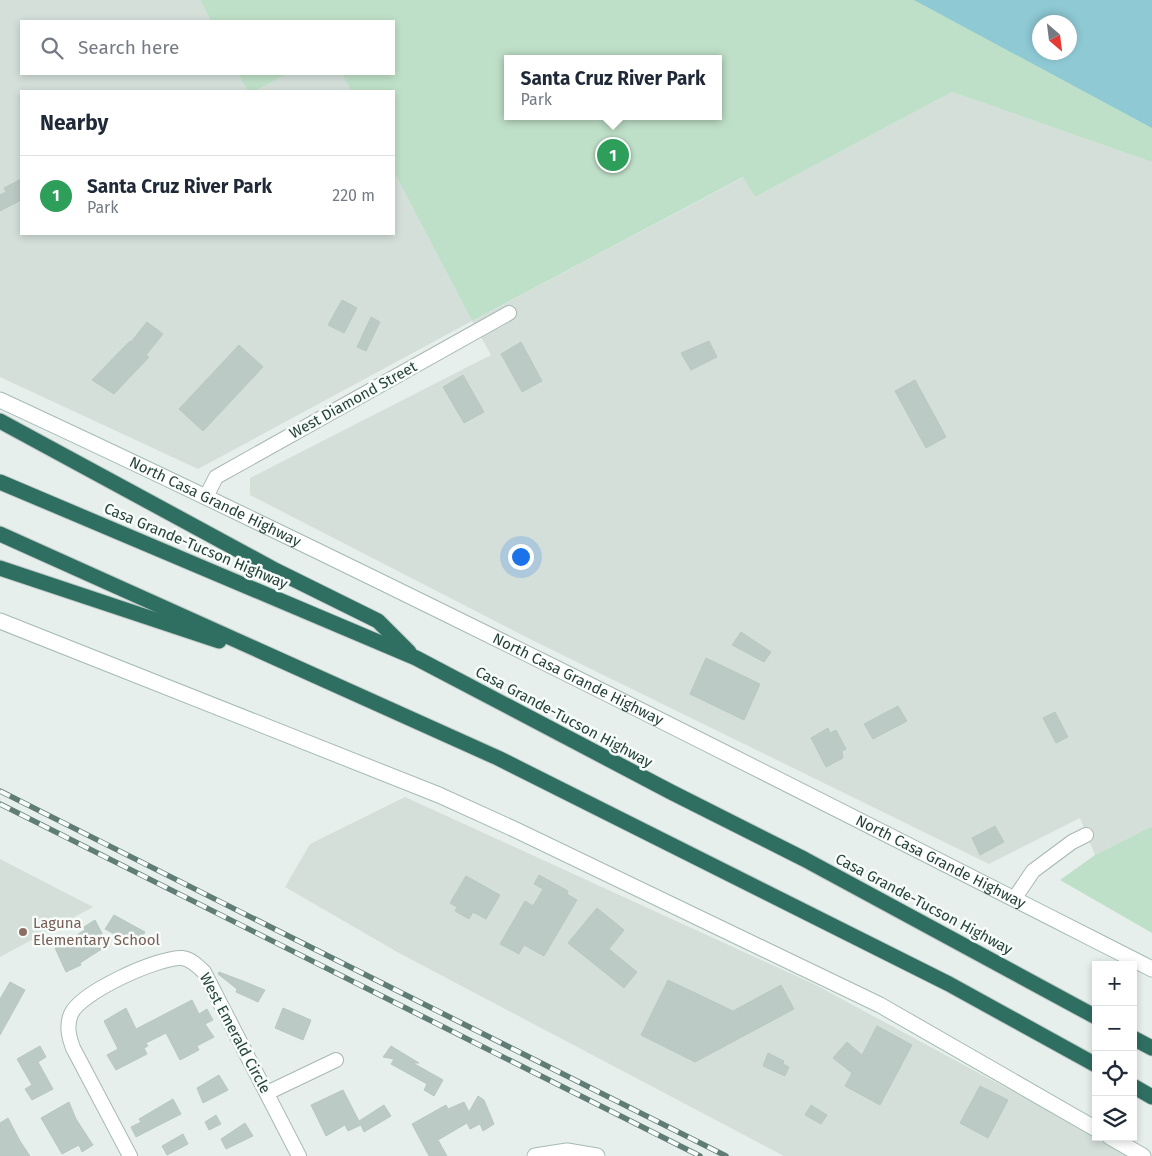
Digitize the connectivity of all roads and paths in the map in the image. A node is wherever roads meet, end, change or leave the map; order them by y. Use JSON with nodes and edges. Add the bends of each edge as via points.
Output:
{"nodes":[{"id":1,"x":509,"y":313,"type":"dead end"},
{"id":2,"x":0,"y":400,"type":"edge"},
{"id":3,"x":0,"y":421,"type":"edge"},
{"id":4,"x":0,"y":482,"type":"edge"},
{"id":5,"x":206,"y":497,"type":"junction"},
{"id":6,"x":0,"y":534,"type":"edge"},
{"id":7,"x":0,"y":568,"type":"edge"},
{"id":8,"x":0,"y":621,"type":"edge"},
{"id":9,"x":268,"y":654,"type":"junction"},
{"id":10,"x":416,"y":658,"type":"junction"},
{"id":11,"x":1086,"y":835,"type":"dead end"},
{"id":12,"x":1014,"y":898,"type":"junction"},
{"id":13,"x":1152,"y":969,"type":"edge"},
{"id":14,"x":1092,"y":1015,"type":"edge"},
{"id":15,"x":1137,"y":1040,"type":"edge"},
{"id":16,"x":1152,"y":1048,"type":"edge"},
{"id":17,"x":336,"y":1060,"type":"dead end"},
{"id":18,"x":1092,"y":1063,"type":"edge"},
{"id":19,"x":1137,"y":1088,"type":"edge"},
{"id":20,"x":268,"y":1093,"type":"junction"},
{"id":21,"x":1152,"y":1096,"type":"edge"},
{"id":22,"x":1092,"y":1127,"type":"edge"},
{"id":23,"x":1117,"y":1141,"type":"edge"},
{"id":24,"x":130,"y":1156,"type":"edge"},
{"id":25,"x":299,"y":1156,"type":"edge"},
{"id":26,"x":535,"y":1156,"type":"edge"},
{"id":27,"x":596,"y":1156,"type":"edge"},
{"id":28,"x":1143,"y":1156,"type":"edge"}],
"edges":[{"from":1,"to":5,"type":"street","name":"West Diamond Street","via":[[216,477]]},
{"from":2,"to":5,"type":"main road","name":"North Casa Grande Highway"},
{"from":3,"to":10,"type":"highway","via":[[275,570],[378,621]]},
{"from":4,"to":10,"type":"highway","name":"Casa Grande-Tucson Highway"},
{"from":5,"to":12,"type":"main road","name":"North Casa Grande Highway"},
{"from":6,"to":9,"type":"highway"},
{"from":7,"to":9,"type":"highway","via":[[248,651]]},
{"from":8,"to":22,"type":"main road","via":[[439,795],[516,830],[880,1005]]},
{"from":9,"to":18,"type":"highway","via":[[498,758],[949,984]]},
{"from":10,"to":14,"type":"highway","name":"Casa Grande-Tucson Highway","via":[[804,859]]},
{"from":11,"to":12,"type":"street","via":[[1034,871]]},
{"from":12,"to":13,"type":"main road","name":"North Casa Grande Highway"},
{"from":15,"to":16,"type":"highway"},
{"from":17,"to":20,"type":"street"},
{"from":19,"to":21,"type":"highway"},
{"from":20,"to":24,"type":"street","name":"West Emerald Circle","via":[[198,965],[183,958],[150,964],[85,998],[69,1022],[73,1048]]},
{"from":20,"to":25,"type":"street","name":"West Emerald Circle"},
{"from":23,"to":28,"type":"main road"},
{"from":26,"to":27,"type":"main road","via":[[567,1151]]}]}
